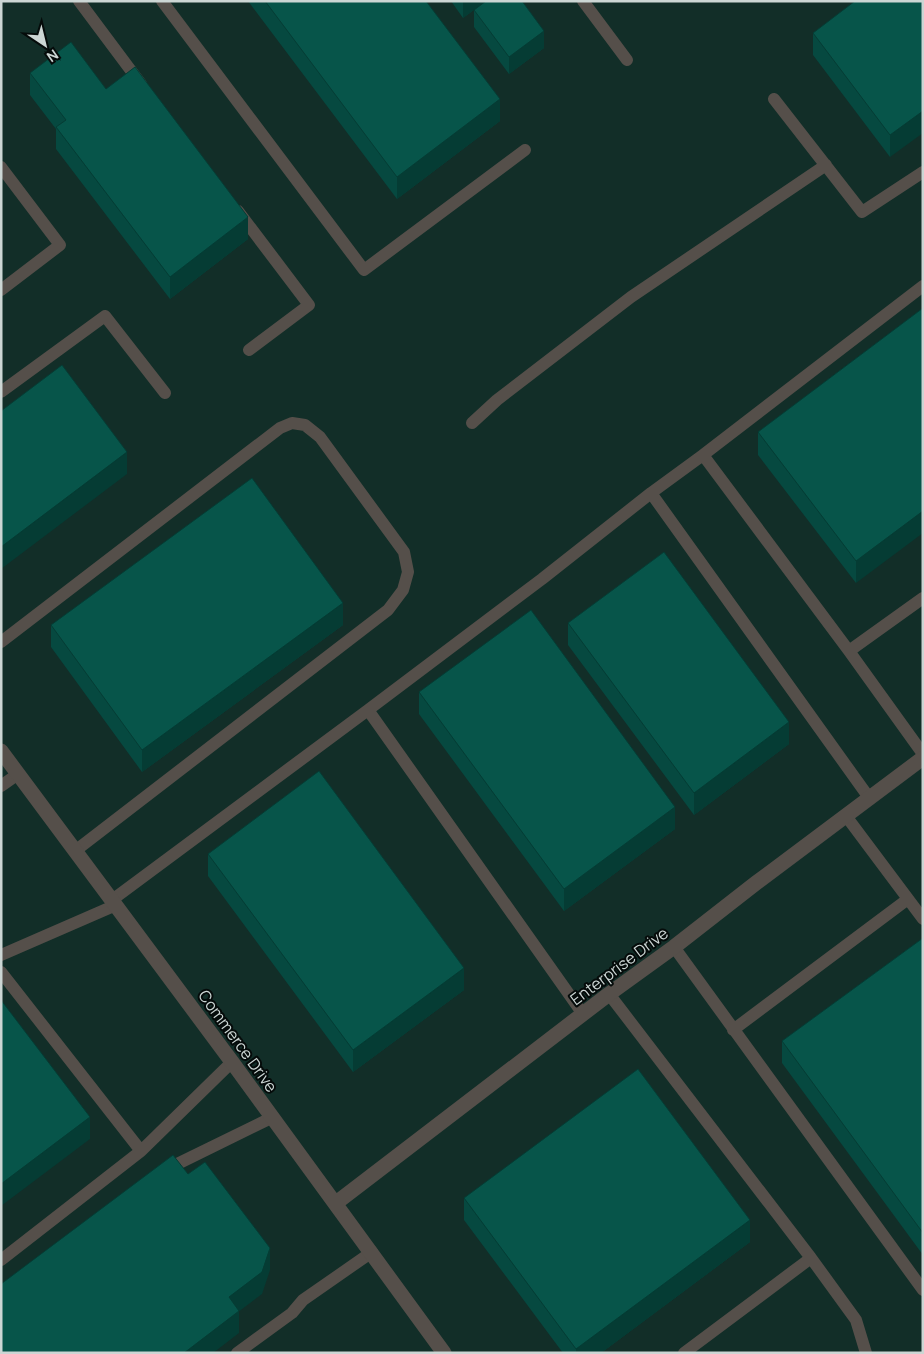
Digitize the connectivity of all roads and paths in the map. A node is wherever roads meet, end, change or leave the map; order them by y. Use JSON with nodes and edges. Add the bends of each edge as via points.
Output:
{"nodes":[{"id":1,"x":79,"y":1,"type":"edge"},
{"id":2,"x":162,"y":1,"type":"edge"},
{"id":3,"x":583,"y":1,"type":"edge"},
{"id":4,"x":627,"y":60,"type":"dead end"},
{"id":5,"x":150,"y":95,"type":"edge"},
{"id":6,"x":774,"y":99,"type":"dead end"},
{"id":7,"x":524,"y":150,"type":"dead end"},
{"id":8,"x":826,"y":165,"type":"junction"},
{"id":9,"x":1,"y":167,"type":"edge"},
{"id":10,"x":923,"y":172,"type":"edge"},
{"id":11,"x":232,"y":204,"type":"edge"},
{"id":12,"x":923,"y":286,"type":"edge"},
{"id":13,"x":1,"y":290,"type":"edge"},
{"id":14,"x":249,"y":350,"type":"dead end"},
{"id":15,"x":1,"y":392,"type":"edge"},
{"id":16,"x":165,"y":393,"type":"dead end"},
{"id":17,"x":472,"y":422,"type":"dead end"},
{"id":18,"x":703,"y":455,"type":"junction"},
{"id":19,"x":651,"y":493,"type":"junction"},
{"id":20,"x":923,"y":598,"type":"edge"},
{"id":21,"x":1,"y":642,"type":"edge"},
{"id":22,"x":849,"y":651,"type":"junction"},
{"id":23,"x":368,"y":710,"type":"junction"},
{"id":24,"x":1,"y":752,"type":"edge"},
{"id":25,"x":923,"y":756,"type":"edge"},
{"id":26,"x":18,"y":774,"type":"junction"},
{"id":27,"x":1,"y":786,"type":"edge"},
{"id":28,"x":870,"y":799,"type":"junction"},
{"id":29,"x":846,"y":816,"type":"junction"},
{"id":30,"x":75,"y":851,"type":"junction"},
{"id":31,"x":908,"y":899,"type":"junction"},
{"id":32,"x":114,"y":902,"type":"junction"},
{"id":33,"x":923,"y":919,"type":"edge"},
{"id":34,"x":674,"y":947,"type":"junction"},
{"id":35,"x":1,"y":955,"type":"edge"},
{"id":36,"x":1,"y":972,"type":"edge"},
{"id":37,"x":610,"y":994,"type":"junction"},
{"id":38,"x":583,"y":1014,"type":"junction"},
{"id":39,"x":733,"y":1030,"type":"junction"},
{"id":40,"x":232,"y":1062,"type":"junction"},
{"id":41,"x":273,"y":1117,"type":"junction"},
{"id":42,"x":141,"y":1151,"type":"junction"},
{"id":43,"x":152,"y":1180,"type":"edge"},
{"id":44,"x":336,"y":1203,"type":"junction"},
{"id":45,"x":372,"y":1252,"type":"junction"},
{"id":46,"x":811,"y":1258,"type":"junction"},
{"id":47,"x":1,"y":1260,"type":"edge"},
{"id":48,"x":923,"y":1290,"type":"edge"},
{"id":49,"x":237,"y":1353,"type":"edge"},
{"id":50,"x":444,"y":1353,"type":"edge"},
{"id":51,"x":684,"y":1353,"type":"edge"},
{"id":52,"x":866,"y":1353,"type":"edge"}],
"edges":[{"from":1,"to":5,"type":"lane"},
{"from":2,"to":7,"type":"lane","via":[[364,270]]},
{"from":3,"to":4,"type":"lane"},
{"from":6,"to":8,"type":"lane"},
{"from":8,"to":10,"type":"lane","via":[[862,212]]},
{"from":8,"to":17,"type":"lane","via":[[632,297]]},
{"from":9,"to":13,"type":"lane","via":[[60,245]]},
{"from":11,"to":14,"type":"lane","via":[[309,305]]},
{"from":12,"to":18,"type":"lane"},
{"from":15,"to":16,"type":"lane","via":[[105,316]]},
{"from":18,"to":19,"type":"lane"},
{"from":18,"to":22,"type":"lane"},
{"from":19,"to":23,"type":"lane"},
{"from":19,"to":28,"type":"lane"},
{"from":20,"to":22,"type":"lane"},
{"from":21,"to":30,"type":"lane","via":[[280,428],[292,423],[305,425],[320,437],[404,552],[408,572],[403,590],[388,610]]},
{"from":22,"to":25,"type":"lane"},
{"from":23,"to":32,"type":"lane"},
{"from":23,"to":38,"type":"lane"},
{"from":24,"to":26,"type":"street","name":"Commerce Drive"},
{"from":25,"to":28,"type":"street","name":"Enterprise Drive"},
{"from":26,"to":27,"type":"lane"},
{"from":26,"to":30,"type":"street","name":"Commerce Drive"},
{"from":28,"to":29,"type":"street","name":"Enterprise Drive"},
{"from":29,"to":31,"type":"lane"},
{"from":29,"to":34,"type":"street","name":"Enterprise Drive"},
{"from":30,"to":32,"type":"street","name":"Commerce Drive"},
{"from":31,"to":33,"type":"lane"},
{"from":31,"to":39,"type":"lane"},
{"from":32,"to":35,"type":"lane"},
{"from":32,"to":40,"type":"street","name":"Commerce Drive"},
{"from":34,"to":37,"type":"street","name":"Enterprise Drive"},
{"from":34,"to":39,"type":"lane"},
{"from":36,"to":42,"type":"lane"},
{"from":37,"to":38,"type":"street","name":"Enterprise Drive"},
{"from":37,"to":46,"type":"lane"},
{"from":38,"to":44,"type":"street","name":"Enterprise Drive"},
{"from":39,"to":48,"type":"lane"},
{"from":40,"to":41,"type":"street","name":"Commerce Drive"},
{"from":40,"to":42,"type":"lane"},
{"from":41,"to":43,"type":"lane","via":[[168,1168]]},
{"from":41,"to":44,"type":"street","name":"Commerce Drive"},
{"from":42,"to":47,"type":"lane"},
{"from":44,"to":45,"type":"street","name":"Commerce Drive"},
{"from":45,"to":49,"type":"lane","via":[[303,1300],[292,1313]]},
{"from":45,"to":50,"type":"street","name":"Commerce Drive"},
{"from":46,"to":51,"type":"lane"},
{"from":46,"to":52,"type":"lane","via":[[856,1320]]}]}
